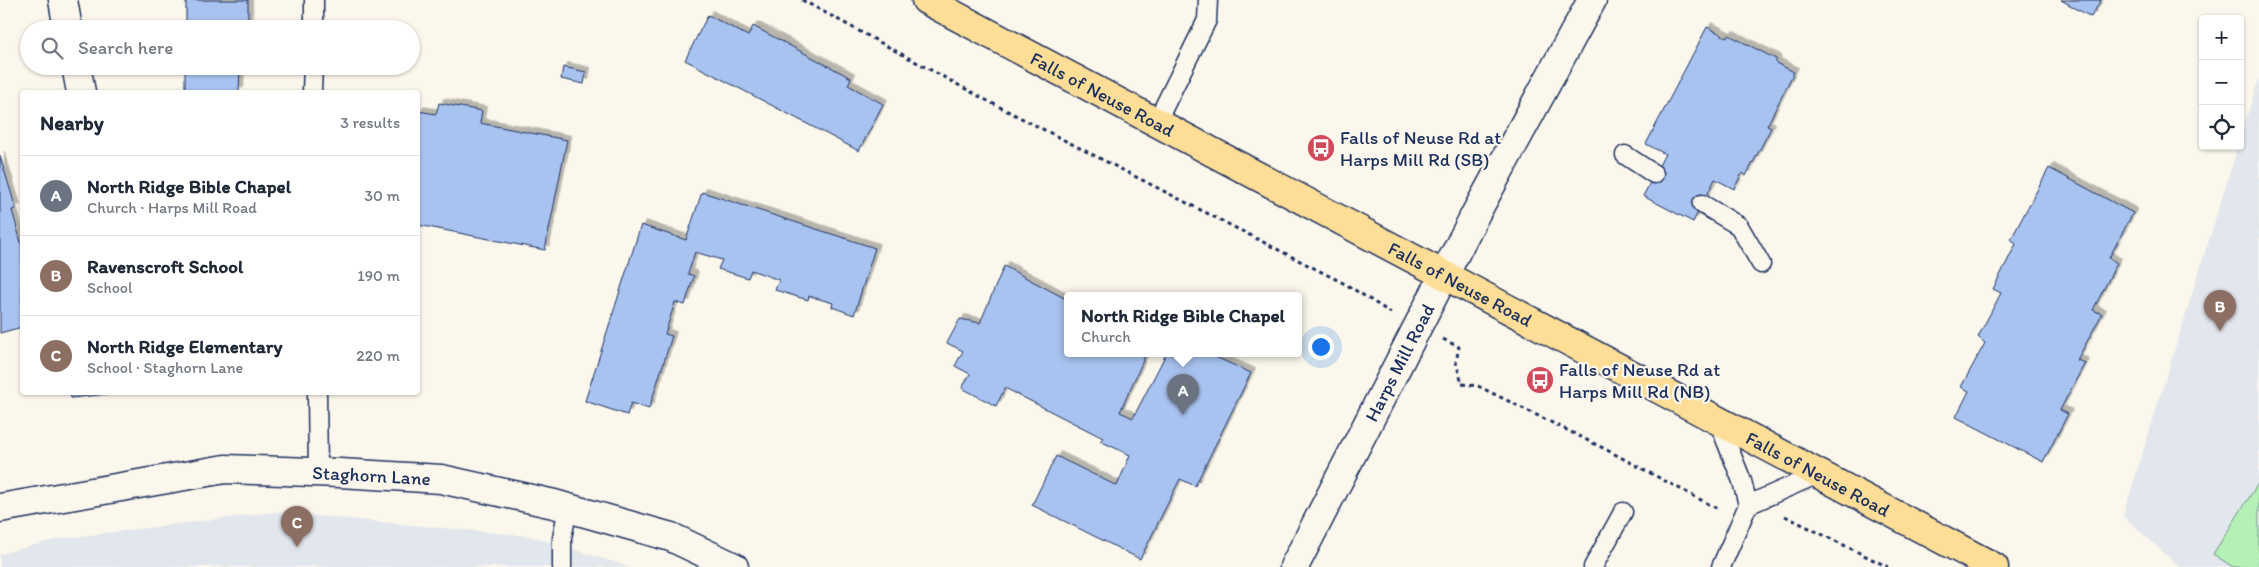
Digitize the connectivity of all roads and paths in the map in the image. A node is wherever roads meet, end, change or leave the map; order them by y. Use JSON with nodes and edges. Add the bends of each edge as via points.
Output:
{"nodes":[{"id":1,"x":63,"y":0,"type":"edge"},
{"id":2,"x":314,"y":0,"type":"edge"},
{"id":3,"x":802,"y":0,"type":"edge"},
{"id":4,"x":926,"y":0,"type":"edge"},
{"id":5,"x":1208,"y":0,"type":"edge"},
{"id":6,"x":1592,"y":0,"type":"edge"},
{"id":7,"x":66,"y":20,"type":"edge"},
{"id":8,"x":314,"y":20,"type":"edge"},
{"id":9,"x":78,"y":75,"type":"edge"},
{"id":10,"x":313,"y":75,"type":"edge"},
{"id":11,"x":82,"y":90,"type":"edge"},
{"id":12,"x":312,"y":90,"type":"edge"},
{"id":13,"x":1157,"y":121,"type":"junction"},
{"id":14,"x":1625,"y":156,"type":"dead end"},
{"id":15,"x":1654,"y":174,"type":"dead end"},
{"id":16,"x":1702,"y":204,"type":"dead end"},
{"id":17,"x":1760,"y":264,"type":"dead end"},
{"id":18,"x":1445,"y":275,"type":"junction"},
{"id":19,"x":1382,"y":309,"type":"dead end"},
{"id":20,"x":1459,"y":347,"type":"dead end"},
{"id":21,"x":317,"y":395,"type":"edge"},
{"id":22,"x":1718,"y":421,"type":"junction"},
{"id":23,"x":318,"y":472,"type":"junction"},
{"id":24,"x":1818,"y":474,"type":"junction"},
{"id":25,"x":1748,"y":505,"type":"junction"},
{"id":26,"x":0,"y":508,"type":"edge"},
{"id":27,"x":568,"y":508,"type":"junction"},
{"id":28,"x":1719,"y":510,"type":"dead end"},
{"id":29,"x":1623,"y":512,"type":"dead end"},
{"id":30,"x":1789,"y":518,"type":"dead end"},
{"id":31,"x":562,"y":567,"type":"edge"},
{"id":32,"x":734,"y":567,"type":"edge"},
{"id":33,"x":1294,"y":567,"type":"edge"},
{"id":34,"x":1593,"y":567,"type":"edge"},
{"id":35,"x":1721,"y":567,"type":"edge"},
{"id":36,"x":1888,"y":567,"type":"edge"},
{"id":37,"x":1994,"y":567,"type":"edge"}],
"edges":[{"from":1,"to":7,"type":"street"},
{"from":2,"to":8,"type":"lane"},
{"from":3,"to":19,"type":"path","via":[[986,100],[1347,284]]},
{"from":4,"to":13,"type":"main road","name":"Falls of Neuse Road"},
{"from":5,"to":13,"type":"lane","via":[[1206,20]]},
{"from":6,"to":18,"type":"street","name":"Harps Mill Road"},
{"from":9,"to":11,"type":"street"},
{"from":10,"to":12,"type":"lane"},
{"from":13,"to":18,"type":"main road","name":"Falls of Neuse Road"},
{"from":14,"to":15,"type":"lane"},
{"from":16,"to":17,"type":"lane","via":[[1739,226]]},
{"from":18,"to":22,"type":"main road","name":"Falls of Neuse Road"},
{"from":18,"to":33,"type":"street","name":"Harps Mill Road"},
{"from":20,"to":28,"type":"path","via":[[1456,362],[1462,384],[1478,386]]},
{"from":21,"to":23,"type":"lane"},
{"from":22,"to":24,"type":"main road","name":"Falls of Neuse Road"},
{"from":22,"to":25,"type":"lane"},
{"from":23,"to":26,"type":"street","name":"Staghorn Lane","via":[[224,469]]},
{"from":23,"to":27,"type":"street","name":"Staghorn Lane","via":[[441,479]]},
{"from":24,"to":25,"type":"lane"},
{"from":24,"to":37,"type":"main road","name":"Falls of Neuse Road"},
{"from":25,"to":35,"type":"lane"},
{"from":27,"to":31,"type":"lane","via":[[562,538]]},
{"from":27,"to":32,"type":"street","name":"Staghorn Lane","via":[[671,537]]},
{"from":29,"to":34,"type":"lane"},
{"from":30,"to":36,"type":"path"}]}
